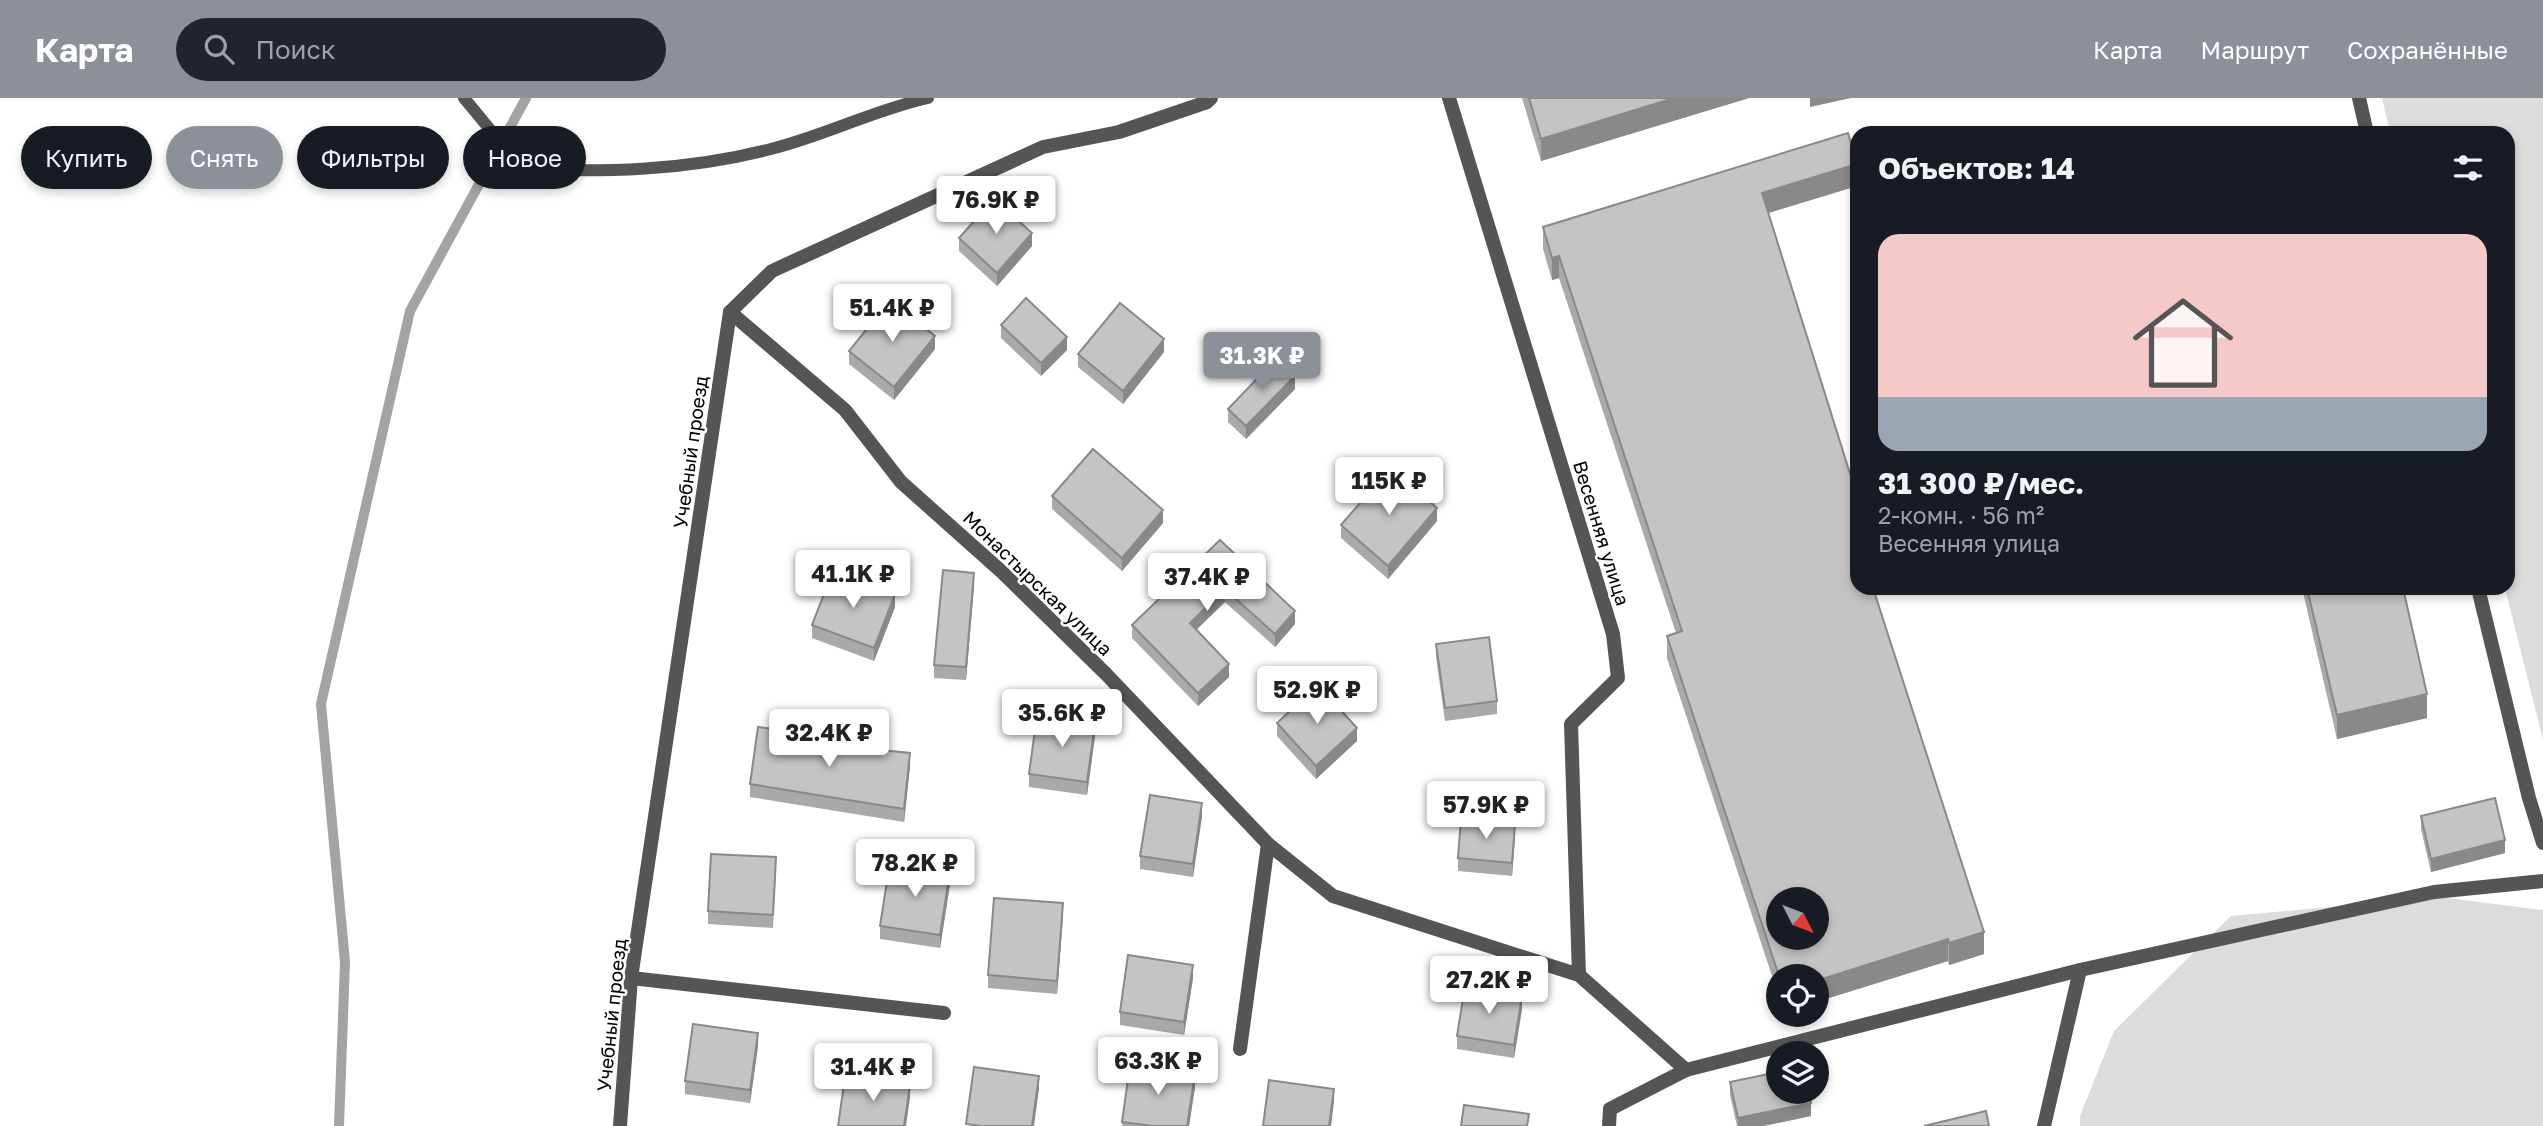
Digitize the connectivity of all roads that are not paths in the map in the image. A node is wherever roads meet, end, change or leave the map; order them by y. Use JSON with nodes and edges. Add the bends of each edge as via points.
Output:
{"nodes":[{"id":1,"x":464,"y":98,"type":"edge"},
{"id":2,"x":928,"y":98,"type":"edge"},
{"id":3,"x":1211,"y":98,"type":"edge"},
{"id":4,"x":1449,"y":98,"type":"edge"},
{"id":5,"x":2359,"y":98,"type":"edge"},
{"id":6,"x":2365,"y":126,"type":"edge"},
{"id":7,"x":730,"y":312,"type":"junction"},
{"id":8,"x":2480,"y":595,"type":"edge"},
{"id":9,"x":2543,"y":842,"type":"edge"},
{"id":10,"x":1268,"y":844,"type":"junction"},
{"id":11,"x":2543,"y":881,"type":"edge"},
{"id":12,"x":2080,"y":970,"type":"junction"},
{"id":13,"x":1579,"y":975,"type":"junction"},
{"id":14,"x":631,"y":978,"type":"junction"},
{"id":15,"x":944,"y":1013,"type":"dead end"},
{"id":16,"x":1240,"y":1049,"type":"dead end"},
{"id":17,"x":1686,"y":1070,"type":"junction"},
{"id":18,"x":620,"y":1126,"type":"edge"},
{"id":19,"x":1609,"y":1126,"type":"edge"},
{"id":20,"x":2044,"y":1126,"type":"edge"}],
"edges":[{"from":1,"to":2,"type":"lane","via":[[502,144],[512,169],[620,172],[709,164],[774,149]]},
{"from":3,"to":7,"type":"street","via":[[1119,132],[1043,147],[772,271]]},
{"from":4,"to":13,"type":"street","name":"Весенняя улица","via":[[1613,634],[1618,678],[1571,723]]},
{"from":5,"to":6,"type":"street"},
{"from":7,"to":10,"type":"street","name":"Монастырская улица","via":[[845,410],[901,482],[1106,674]]},
{"from":7,"to":14,"type":"street","name":"Учебный проезд"},
{"from":8,"to":9,"type":"street"},
{"from":10,"to":13,"type":"street","name":"Монастырская улица","via":[[1333,897]]},
{"from":10,"to":16,"type":"street"},
{"from":11,"to":12,"type":"street","via":[[2434,892]]},
{"from":12,"to":17,"type":"street"},
{"from":12,"to":20,"type":"street"},
{"from":13,"to":17,"type":"street","name":"Монастырская улица"},
{"from":14,"to":15,"type":"street"},
{"from":14,"to":18,"type":"street","name":"Учебный проезд"},
{"from":17,"to":19,"type":"street","via":[[1610,1109]]}]}
